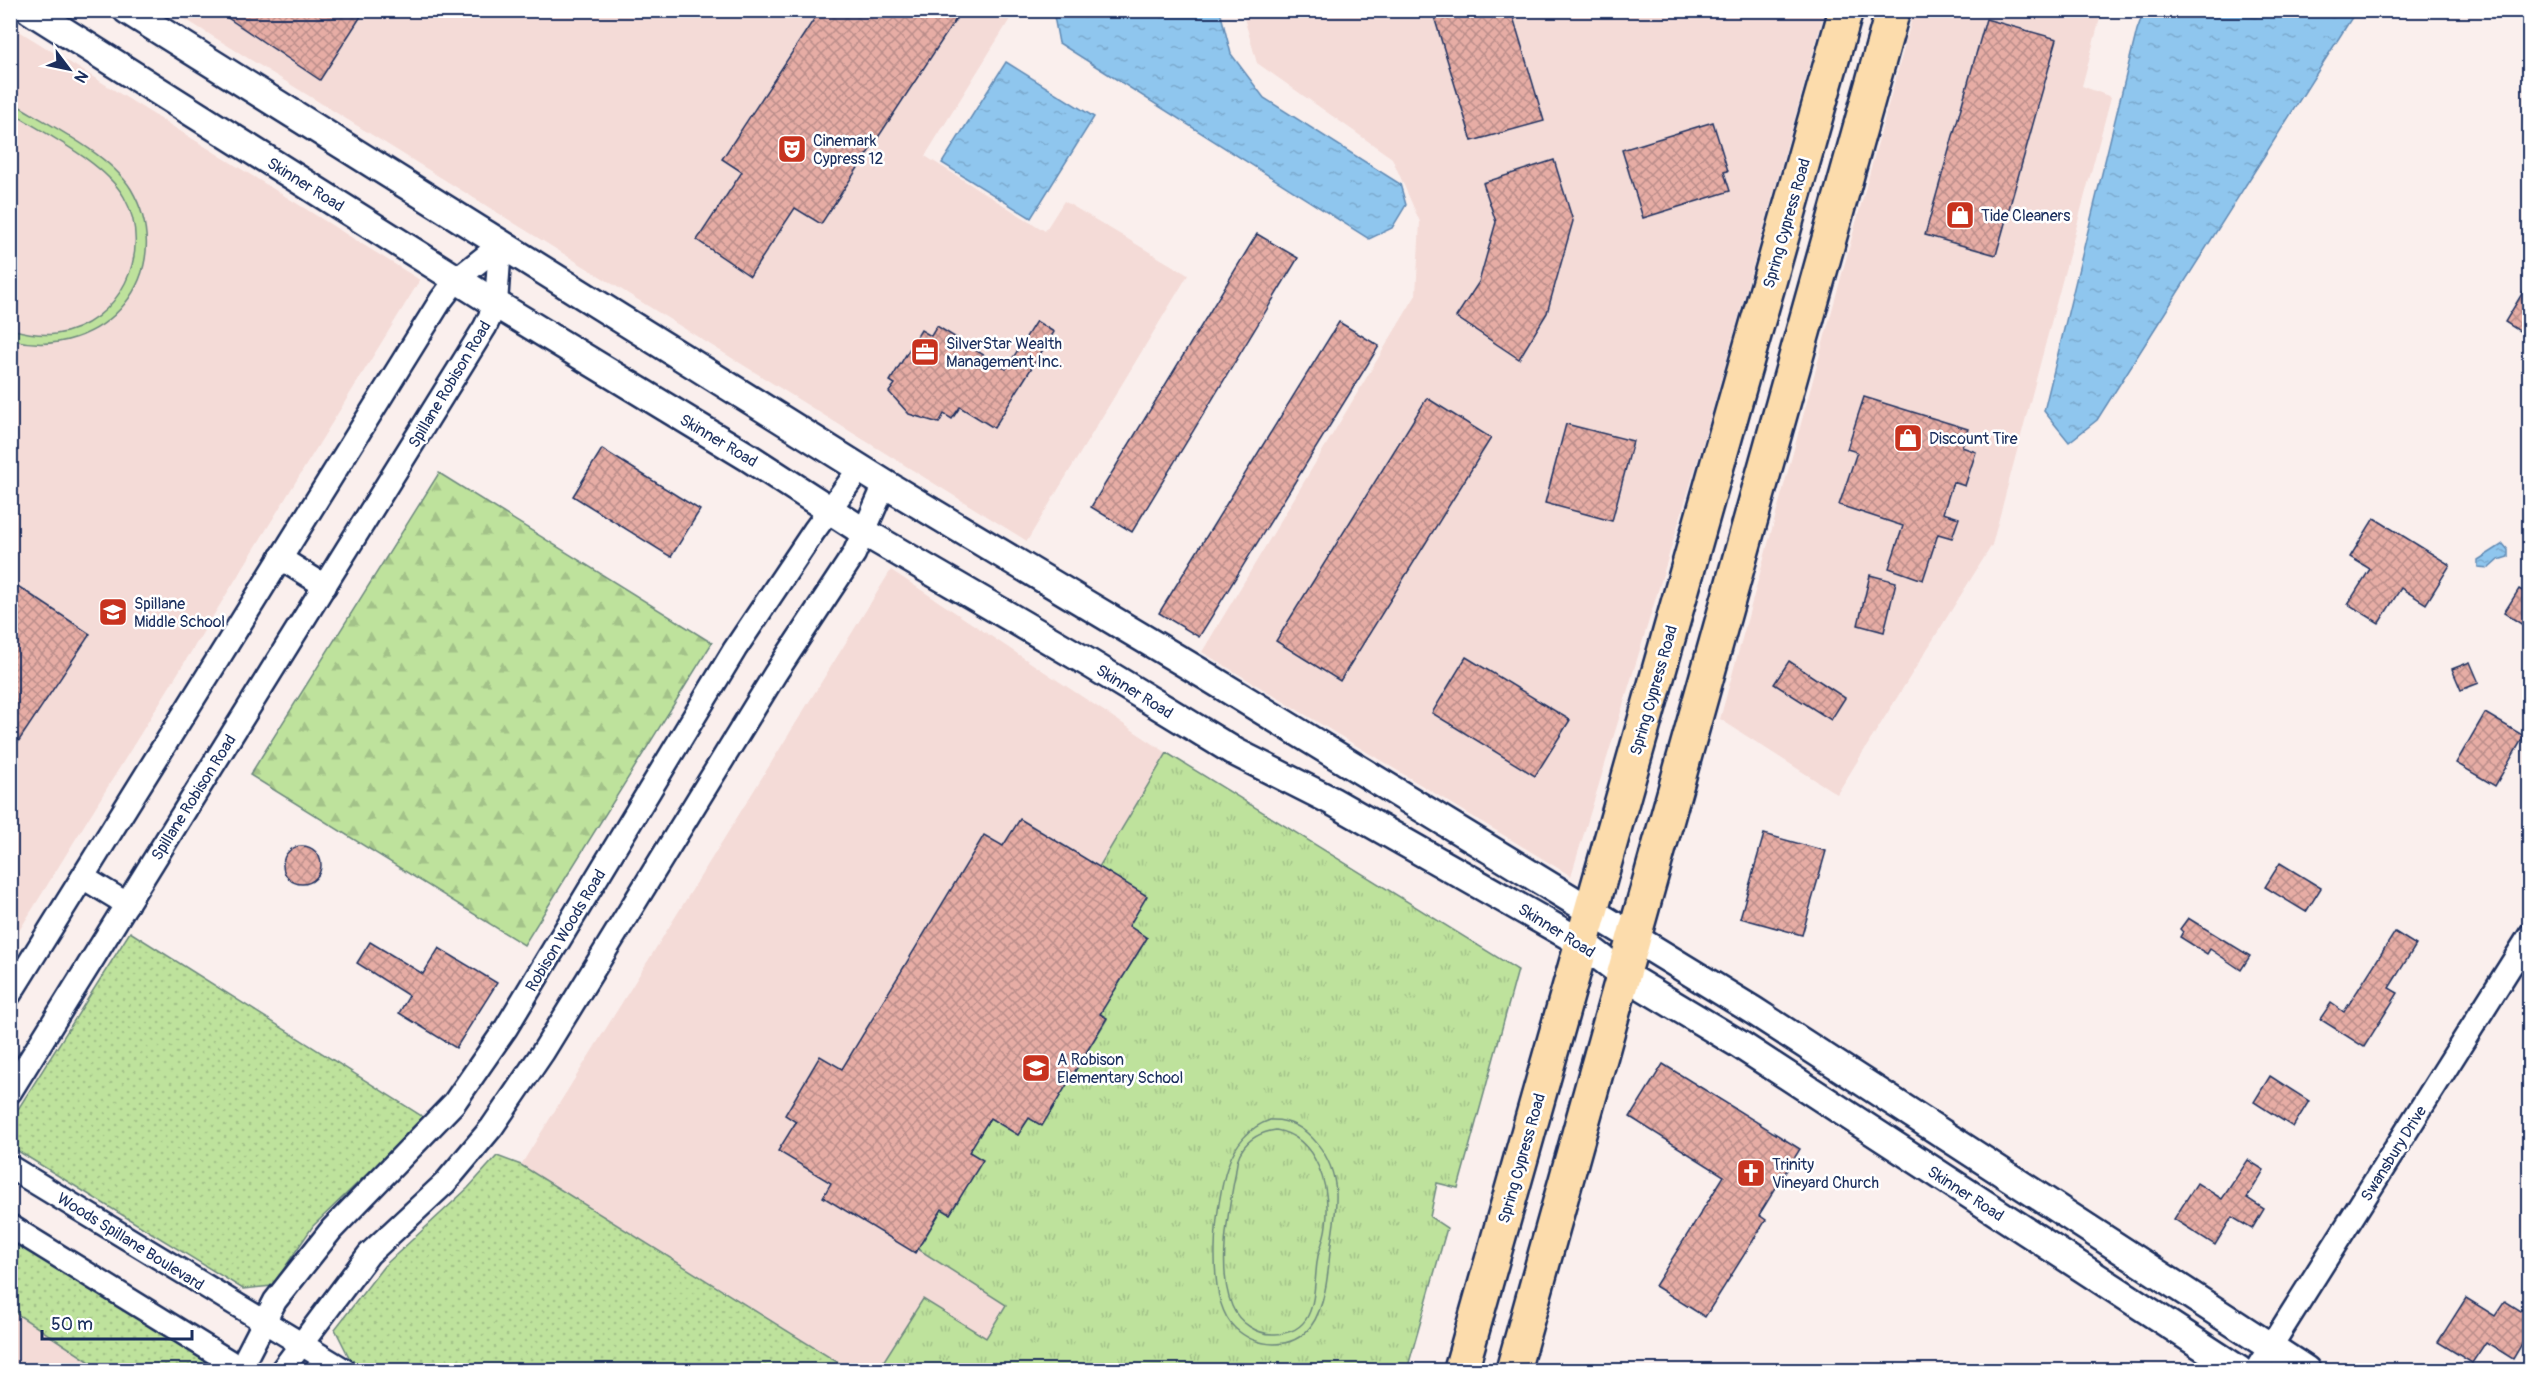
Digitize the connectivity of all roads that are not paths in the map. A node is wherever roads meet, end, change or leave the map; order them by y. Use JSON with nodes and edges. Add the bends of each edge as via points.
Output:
{"nodes":[{"id":1,"x":30,"y":10,"type":"edge"},
{"id":2,"x":127,"y":10,"type":"edge"},
{"id":3,"x":1846,"y":10,"type":"edge"},
{"id":4,"x":1893,"y":10,"type":"edge"},
{"id":5,"x":1826,"y":82,"type":"junction"},
{"id":6,"x":1871,"y":91,"type":"junction"},
{"id":7,"x":500,"y":245,"type":"junction"},
{"id":8,"x":457,"y":279,"type":"junction"},
{"id":9,"x":496,"y":304,"type":"junction"},
{"id":10,"x":1725,"y":438,"type":"junction"},
{"id":11,"x":1768,"y":459,"type":"junction"},
{"id":12,"x":860,"y":468,"type":"junction"},
{"id":13,"x":885,"y":484,"type":"junction"},
{"id":14,"x":829,"y":510,"type":"junction"},
{"id":15,"x":864,"y":532,"type":"junction"},
{"id":16,"x":280,"y":558,"type":"junction"},
{"id":17,"x":325,"y":586,"type":"junction"},
{"id":18,"x":84,"y":878,"type":"junction"},
{"id":19,"x":127,"y":904,"type":"junction"},
{"id":20,"x":1591,"y":910,"type":"junction"},
{"id":21,"x":2529,"y":935,"type":"edge"},
{"id":22,"x":1634,"y":937,"type":"junction"},
{"id":23,"x":1582,"y":943,"type":"junction"},
{"id":24,"x":1624,"y":975,"type":"junction"},
{"id":25,"x":10,"y":994,"type":"edge"},
{"id":26,"x":10,"y":1092,"type":"edge"},
{"id":27,"x":10,"y":1167,"type":"edge"},
{"id":28,"x":2015,"y":1182,"type":"junction"},
{"id":29,"x":1996,"y":1212,"type":"junction"},
{"id":30,"x":10,"y":1226,"type":"edge"},
{"id":31,"x":264,"y":1323,"type":"junction"},
{"id":32,"x":301,"y":1345,"type":"junction"},
{"id":33,"x":2263,"y":1360,"type":"edge"},
{"id":34,"x":242,"y":1370,"type":"edge"},
{"id":35,"x":282,"y":1371,"type":"edge"},
{"id":36,"x":344,"y":1371,"type":"edge"},
{"id":37,"x":1461,"y":1371,"type":"edge"},
{"id":38,"x":1513,"y":1371,"type":"edge"},
{"id":39,"x":2239,"y":1371,"type":"edge"},
{"id":40,"x":2306,"y":1371,"type":"edge"}],
"edges":[{"from":1,"to":8,"type":"street","name":"Skinner Road"},
{"from":2,"to":7,"type":"street","name":"Skinner Road"},
{"from":3,"to":5,"type":"main road","name":"Spring Cypress Road"},
{"from":4,"to":6,"type":"main road"},
{"from":5,"to":6,"type":"main road"},
{"from":5,"to":10,"type":"main road","name":"Spring Cypress Road"},
{"from":6,"to":11,"type":"main road"},
{"from":7,"to":8,"type":"street"},
{"from":7,"to":9,"type":"street","name":"Spillane Robison Road"},
{"from":7,"to":12,"type":"street","name":"Skinner Road"},
{"from":8,"to":9,"type":"street","name":"Skinner Road"},
{"from":8,"to":16,"type":"street"},
{"from":9,"to":14,"type":"street","name":"Skinner Road"},
{"from":9,"to":17,"type":"street","name":"Spillane Robison Road"},
{"from":10,"to":11,"type":"main road"},
{"from":10,"to":20,"type":"main road","name":"Spring Cypress Road"},
{"from":11,"to":22,"type":"main road"},
{"from":12,"to":13,"type":"street","name":"Skinner Road"},
{"from":12,"to":14,"type":"street","name":"Robison Woods Road"},
{"from":13,"to":15,"type":"street"},
{"from":13,"to":20,"type":"street","name":"Skinner Road"},
{"from":14,"to":15,"type":"street","name":"Skinner Road"},
{"from":14,"to":31,"type":"street","name":"Robison Woods Road","via":[[735,649],[506,1028],[460,1094],[414,1147],[332,1229],[275,1301]]},
{"from":15,"to":23,"type":"street","name":"Skinner Road","via":[[1235,752],[1332,801]]},
{"from":15,"to":32,"type":"street","via":[[854,554],[771,680],[549,1042],[492,1127],[445,1183],[369,1254]]},
{"from":16,"to":17,"type":"street"},
{"from":16,"to":18,"type":"street"},
{"from":17,"to":19,"type":"street","name":"Spillane Robison Road"},
{"from":18,"to":19,"type":"street"},
{"from":18,"to":25,"type":"street"},
{"from":19,"to":26,"type":"street","name":"Spillane Robison Road"},
{"from":20,"to":22,"type":"street","name":"Skinner Road"},
{"from":20,"to":23,"type":"main road","name":"Spring Cypress Road"},
{"from":21,"to":33,"type":"street","name":"Swansbury Drive"},
{"from":22,"to":24,"type":"main road"},
{"from":22,"to":28,"type":"street","name":"Skinner Road"},
{"from":23,"to":24,"type":"street","name":"Skinner Road"},
{"from":23,"to":37,"type":"main road","name":"Spring Cypress Road"},
{"from":24,"to":29,"type":"street","name":"Skinner Road","via":[[1739,1044]]},
{"from":24,"to":38,"type":"main road"},
{"from":27,"to":31,"type":"street","name":"Woods Spillane Boulevard"},
{"from":28,"to":29,"type":"street"},
{"from":28,"to":33,"type":"street","name":"Skinner Road"},
{"from":29,"to":39,"type":"street","name":"Skinner Road"},
{"from":30,"to":34,"type":"street"},
{"from":31,"to":32,"type":"street","name":"Woods Spillane Boulevard"},
{"from":31,"to":34,"type":"street","name":"Robison Woods Road"},
{"from":32,"to":35,"type":"street"},
{"from":32,"to":36,"type":"street","name":"Woods Spillane Boulevard"},
{"from":33,"to":40,"type":"street","name":"Skinner Road"}]}
